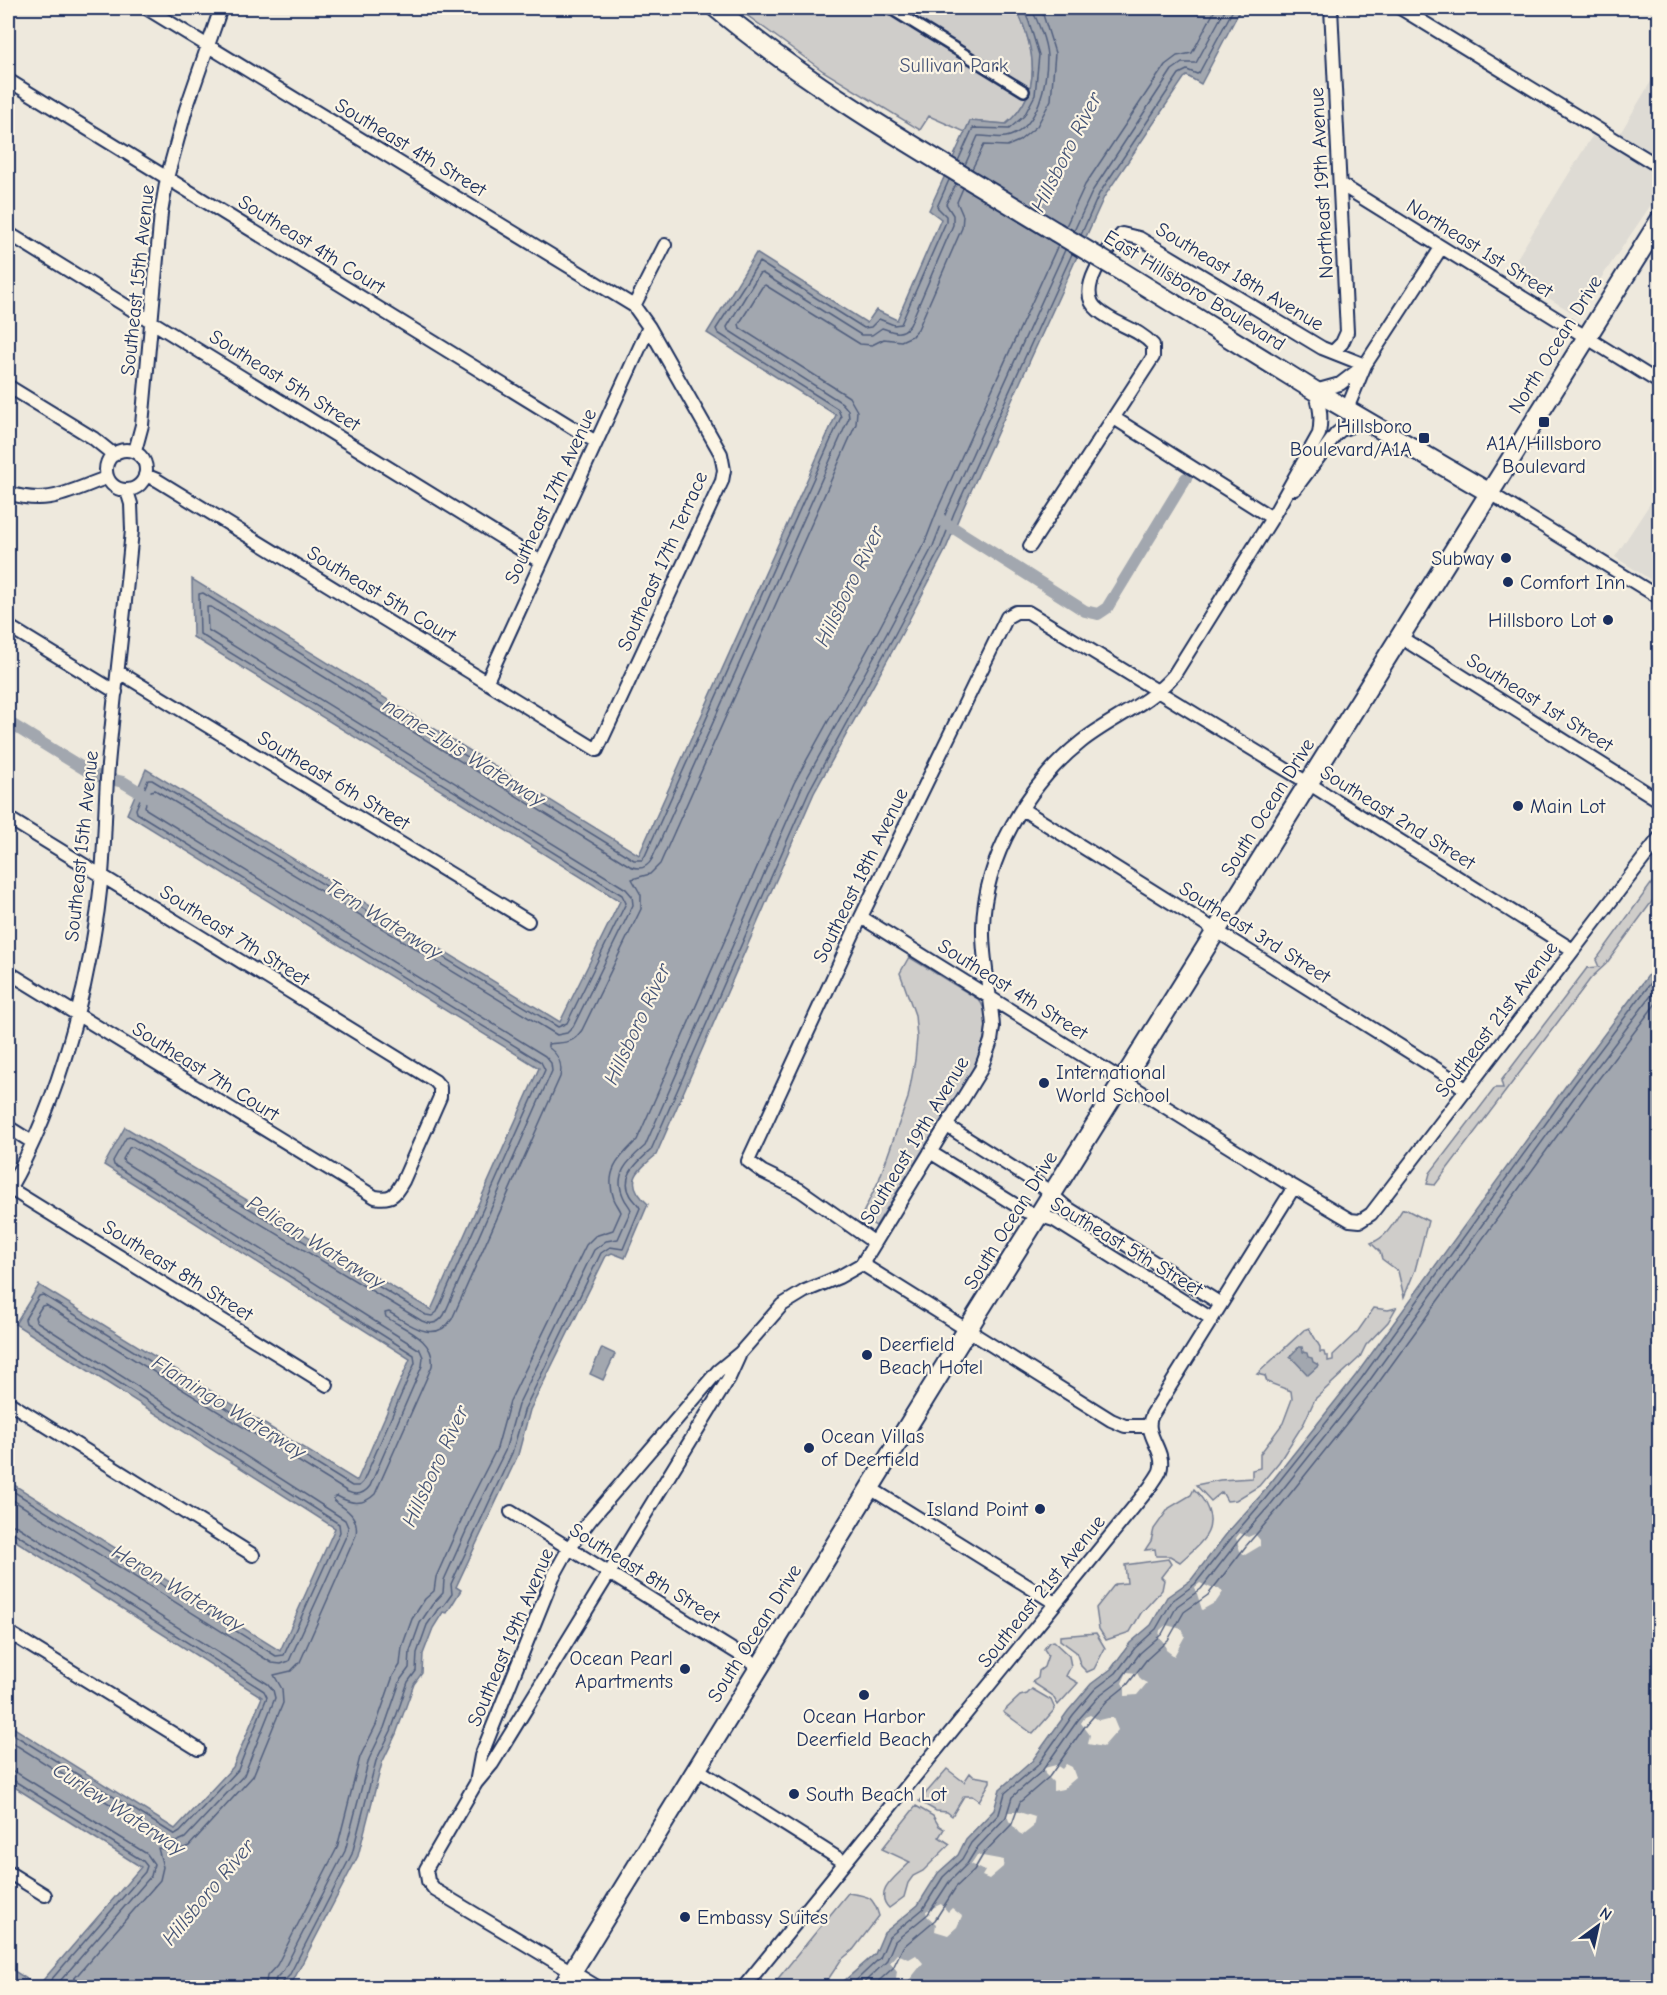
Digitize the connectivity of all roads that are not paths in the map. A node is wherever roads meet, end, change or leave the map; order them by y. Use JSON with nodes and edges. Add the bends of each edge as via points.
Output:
{"nodes":[{"id":1,"x":146,"y":8,"type":"edge"},
{"id":2,"x":221,"y":8,"type":"edge"},
{"id":3,"x":229,"y":8,"type":"edge"},
{"id":4,"x":716,"y":8,"type":"edge"},
{"id":5,"x":890,"y":8,"type":"edge"},
{"id":6,"x":1331,"y":8,"type":"edge"},
{"id":7,"x":1400,"y":8,"type":"edge"},
{"id":8,"x":207,"y":46,"type":"junction"},
{"id":9,"x":8,"y":80,"type":"edge"},
{"id":10,"x":1024,"y":91,"type":"dead end"},
{"id":11,"x":1659,"y":167,"type":"edge"},
{"id":12,"x":167,"y":178,"type":"junction"},
{"id":13,"x":1340,"y":184,"type":"junction"},
{"id":14,"x":1659,"y":220,"type":"edge"},
{"id":15,"x":8,"y":233,"type":"edge"},
{"id":16,"x":664,"y":245,"type":"dead end"},
{"id":17,"x":1441,"y":248,"type":"junction"},
{"id":18,"x":633,"y":306,"type":"junction"},
{"id":19,"x":151,"y":321,"type":"junction"},
{"id":20,"x":649,"y":327,"type":"junction"},
{"id":21,"x":1586,"y":337,"type":"junction"},
{"id":22,"x":1333,"y":352,"type":"junction"},
{"id":23,"x":1365,"y":365,"type":"junction"},
{"id":24,"x":1659,"y":383,"type":"edge"},
{"id":25,"x":8,"y":386,"type":"edge"},
{"id":26,"x":1315,"y":391,"type":"junction"},
{"id":27,"x":1347,"y":410,"type":"junction"},
{"id":28,"x":1114,"y":418,"type":"junction"},
{"id":29,"x":1367,"y":420,"type":"junction"},
{"id":30,"x":596,"y":442,"type":"junction"},
{"id":31,"x":135,"y":451,"type":"junction"},
{"id":32,"x":114,"y":455,"type":"junction"},
{"id":33,"x":145,"y":475,"type":"junction"},
{"id":34,"x":106,"y":478,"type":"junction"},
{"id":35,"x":127,"y":491,"type":"junction"},
{"id":36,"x":1488,"y":492,"type":"junction"},
{"id":37,"x":8,"y":493,"type":"edge"},
{"id":38,"x":1272,"y":518,"type":"junction"},
{"id":39,"x":1030,"y":546,"type":"dead end"},
{"id":40,"x":542,"y":562,"type":"junction"},
{"id":41,"x":1659,"y":598,"type":"edge"},
{"id":42,"x":1016,"y":612,"type":"joint"},
{"id":43,"x":8,"y":626,"type":"edge"},
{"id":44,"x":1400,"y":637,"type":"junction"},
{"id":45,"x":119,"y":672,"type":"junction"},
{"id":46,"x":487,"y":681,"type":"junction"},
{"id":47,"x":1158,"y":691,"type":"junction"},
{"id":48,"x":116,"y":692,"type":"junction"},
{"id":49,"x":597,"y":750,"type":"joint"},
{"id":50,"x":1308,"y":783,"type":"junction"},
{"id":51,"x":1659,"y":801,"type":"edge"},
{"id":52,"x":1022,"y":809,"type":"junction"},
{"id":53,"x":8,"y":818,"type":"edge"},
{"id":54,"x":1659,"y":837,"type":"edge"},
{"id":55,"x":102,"y":876,"type":"junction"},
{"id":56,"x":861,"y":917,"type":"junction"},
{"id":57,"x":528,"y":921,"type":"dead end"},
{"id":58,"x":1217,"y":930,"type":"junction"},
{"id":59,"x":1573,"y":950,"type":"junction"},
{"id":60,"x":8,"y":972,"type":"edge"},
{"id":61,"x":991,"y":998,"type":"junction"},
{"id":62,"x":77,"y":1015,"type":"junction"},
{"id":63,"x":1124,"y":1081,"type":"junction"},
{"id":64,"x":1466,"y":1090,"type":"junction"},
{"id":65,"x":947,"y":1126,"type":"junction"},
{"id":66,"x":8,"y":1127,"type":"edge"},
{"id":67,"x":32,"y":1142,"type":"junction"},
{"id":68,"x":930,"y":1152,"type":"junction"},
{"id":69,"x":1294,"y":1187,"type":"junction"},
{"id":70,"x":8,"y":1189,"type":"edge"},
{"id":71,"x":1052,"y":1195,"type":"junction"},
{"id":72,"x":386,"y":1199,"type":"joint"},
{"id":73,"x":1039,"y":1215,"type":"junction"},
{"id":74,"x":1360,"y":1221,"type":"joint"},
{"id":75,"x":875,"y":1243,"type":"junction"},
{"id":76,"x":862,"y":1264,"type":"junction"},
{"id":77,"x":1221,"y":1304,"type":"junction"},
{"id":78,"x":1212,"y":1319,"type":"junction"},
{"id":79,"x":967,"y":1330,"type":"junction"},
{"id":80,"x":740,"y":1353,"type":"junction"},
{"id":81,"x":327,"y":1385,"type":"dead end"},
{"id":82,"x":8,"y":1402,"type":"edge"},
{"id":83,"x":1148,"y":1426,"type":"junction"},
{"id":84,"x":870,"y":1488,"type":"junction"},
{"id":85,"x":511,"y":1512,"type":"dead end"},
{"id":86,"x":569,"y":1548,"type":"junction"},
{"id":87,"x":253,"y":1555,"type":"dead end"},
{"id":88,"x":610,"y":1573,"type":"junction"},
{"id":89,"x":1055,"y":1604,"type":"junction"},
{"id":90,"x":8,"y":1632,"type":"edge"},
{"id":91,"x":760,"y":1667,"type":"junction"},
{"id":92,"x":198,"y":1749,"type":"dead end"},
{"id":93,"x":697,"y":1769,"type":"junction"},
{"id":94,"x":476,"y":1783,"type":"junction"},
{"id":95,"x":844,"y":1862,"type":"junction"},
{"id":96,"x":8,"y":1872,"type":"edge"},
{"id":97,"x":45,"y":1895,"type":"dead end"},
{"id":98,"x":567,"y":1980,"type":"edge"},
{"id":99,"x":599,"y":1988,"type":"edge"},
{"id":100,"x":743,"y":1988,"type":"edge"}],
"edges":[{"from":1,"to":8,"type":"street","name":"Southeast 4th Street"},
{"from":2,"to":8,"type":"street","name":"Southeast 15th Avenue"},
{"from":3,"to":8,"type":"street","name":"Southeast 15th Avenue"},
{"from":4,"to":26,"type":"main road","name":"East Hillsboro Boulevard","bridge":true,"via":[[805,76]]},
{"from":5,"to":10,"type":"street"},
{"from":6,"to":13,"type":"street","name":"Northeast 19th Avenue"},
{"from":7,"to":11,"type":"street"},
{"from":8,"to":12,"type":"street","name":"Southeast 15th Avenue"},
{"from":8,"to":18,"type":"street","name":"Southeast 4th Street"},
{"from":9,"to":12,"type":"street","name":"Southeast 4th Court"},
{"from":12,"to":19,"type":"street","name":"Southeast 15th Avenue","via":[[160,213]]},
{"from":12,"to":30,"type":"street","name":"Southeast 4th Court"},
{"from":13,"to":17,"type":"street","name":"Northeast 1st Street"},
{"from":13,"to":22,"type":"street","name":"Northeast 19th Avenue","via":[[1347,332]]},
{"from":14,"to":21,"type":"main road","name":"North Ocean Drive"},
{"from":15,"to":19,"type":"street","name":"Southeast 5th Street"},
{"from":16,"to":18,"type":"street"},
{"from":17,"to":21,"type":"street","name":"Northeast 1st Street"},
{"from":17,"to":23,"type":"street"},
{"from":18,"to":20,"type":"street","name":"Southeast 4th Street"},
{"from":19,"to":31,"type":"street","name":"Southeast 15th Avenue","via":[[142,425]]},
{"from":19,"to":40,"type":"street","name":"Southeast 5th Street"},
{"from":20,"to":30,"type":"street","name":"Southeast 17th Avenue"},
{"from":20,"to":49,"type":"street","name":"Southeast 17th Terrace","via":[[721,454],[724,470]]},
{"from":21,"to":24,"type":"street","name":"Northeast 1st Street"},
{"from":21,"to":36,"type":"main road","name":"North Ocean Drive"},
{"from":22,"to":23,"type":"street","name":"Southeast 18th Avenue"},
{"from":22,"to":28,"type":"street","name":"Southeast 18th Avenue","via":[[1139,238],[1122,234],[1091,281],[1089,294],[1099,311],[1144,336],[1153,345],[1153,357]]},
{"from":23,"to":26,"type":"street","via":[[1340,384]]},
{"from":23,"to":27,"type":"street"},
{"from":25,"to":32,"type":"street"},
{"from":26,"to":27,"type":"main road","name":"East Hillsboro Boulevard"},
{"from":26,"to":38,"type":"street","name":"Southeast 19th Avenue","via":[[1322,419],[1319,434]]},
{"from":27,"to":29,"type":"main road","name":"East Hillsboro Boulevard"},
{"from":28,"to":38,"type":"street"},
{"from":28,"to":39,"type":"street","name":"Southeast 18th Avenue"},
{"from":29,"to":36,"type":"main road","name":"East Hillsboro Boulevard"},
{"from":29,"to":38,"type":"street","name":"Southeast 19th Avenue","via":[[1336,434]]},
{"from":30,"to":40,"type":"street","name":"Southeast 17th Avenue"},
{"from":31,"to":32,"type":"street"},
{"from":31,"to":33,"type":"street","via":[[144,459]]},
{"from":32,"to":34,"type":"street","via":[[106,466]]},
{"from":33,"to":35,"type":"street"},
{"from":33,"to":46,"type":"street","name":"Southeast 5th Court"},
{"from":34,"to":35,"type":"street","via":[[112,487]]},
{"from":34,"to":37,"type":"street","via":[[44,499]]},
{"from":35,"to":45,"type":"street","name":"Southeast 15th Avenue","via":[[132,530]]},
{"from":36,"to":41,"type":"street","name":"East Hillsboro Boulevard"},
{"from":36,"to":44,"type":"main road","name":"South Ocean Drive"},
{"from":38,"to":47,"type":"street","name":"Southeast 19th Avenue","via":[[1180,667]]},
{"from":40,"to":46,"type":"street","name":"Southeast 17th Avenue"},
{"from":42,"to":47,"type":"street","name":"Southeast 2nd Street","via":[[1028,612]]},
{"from":42,"to":56,"type":"street","name":"Southeast 18th Avenue","via":[[1007,617]]},
{"from":43,"to":48,"type":"street"},
{"from":44,"to":50,"type":"main road","name":"South Ocean Drive"},
{"from":44,"to":51,"type":"street","name":"Southeast 1st Street"},
{"from":45,"to":48,"type":"street","name":"Southeast 15th Avenue"},
{"from":45,"to":57,"type":"street","name":"Southeast 6th Street"},
{"from":46,"to":49,"type":"street","name":"Southeast 5th Court"},
{"from":47,"to":50,"type":"street","name":"Southeast 2nd Street"},
{"from":47,"to":52,"type":"street","name":"Southeast 19th Avenue","via":[[1082,741],[1055,765]]},
{"from":48,"to":55,"type":"street","name":"Southeast 15th Avenue"},
{"from":50,"to":58,"type":"main road","name":"South Ocean Drive"},
{"from":50,"to":59,"type":"street","name":"Southeast 2nd Street"},
{"from":52,"to":58,"type":"street","name":"Southeast 3rd Street"},
{"from":52,"to":61,"type":"street","name":"Southeast 19th Avenue","via":[[1008,832],[988,889],[983,926]]},
{"from":53,"to":55,"type":"street","name":"Southeast 7th Street"},
{"from":54,"to":59,"type":"street","name":"Southeast 21st Avenue"},
{"from":55,"to":62,"type":"street","name":"Southeast 15th Avenue"},
{"from":55,"to":72,"type":"street","name":"Southeast 7th Street","via":[[435,1081],[440,1097],[403,1181],[396,1193]]},
{"from":56,"to":61,"type":"street","name":"Southeast 4th Street"},
{"from":56,"to":75,"type":"street","name":"Southeast 18th Avenue","via":[[748,1161],[800,1190]]},
{"from":58,"to":63,"type":"main road","name":"South Ocean Drive"},
{"from":58,"to":64,"type":"street","name":"Southeast 3rd Street"},
{"from":59,"to":64,"type":"street","name":"Southeast 21st Avenue"},
{"from":60,"to":62,"type":"street","name":"Southeast 7th Court"},
{"from":61,"to":63,"type":"street","name":"Southeast 4th Street"},
{"from":61,"to":65,"type":"street","name":"Southeast 19th Avenue","via":[[991,1041],[981,1069]]},
{"from":62,"to":67,"type":"street","name":"Southeast 15th Avenue"},
{"from":62,"to":72,"type":"street","name":"Southeast 7th Court","via":[[375,1197]]},
{"from":63,"to":69,"type":"street","name":"Southeast 4th Street"},
{"from":63,"to":71,"type":"main road","name":"South Ocean Drive"},
{"from":64,"to":74,"type":"street","name":"Southeast 21st Avenue","via":[[1371,1214]]},
{"from":65,"to":68,"type":"street","name":"Southeast 19th Avenue"},
{"from":65,"to":71,"type":"street","name":"Southeast 5th Street"},
{"from":66,"to":67,"type":"street"},
{"from":67,"to":70,"type":"street","name":"Southeast 15th Avenue"},
{"from":68,"to":73,"type":"street","name":"Southeast 5th Street","via":[[1025,1211]]},
{"from":68,"to":75,"type":"street","name":"Southeast 19th Avenue"},
{"from":69,"to":74,"type":"street","name":"Southeast 4th Street","via":[[1350,1220]]},
{"from":69,"to":77,"type":"street"},
{"from":70,"to":81,"type":"street","name":"Southeast 8th Street"},
{"from":71,"to":73,"type":"main road","name":"South Ocean Drive"},
{"from":71,"to":77,"type":"street","name":"Southeast 5th Street"},
{"from":73,"to":78,"type":"street","name":"Southeast 5th Street","via":[[1054,1220]]},
{"from":73,"to":79,"type":"main road","name":"South Ocean Drive"},
{"from":75,"to":76,"type":"street","name":"Southeast 19th Avenue"},
{"from":76,"to":79,"type":"street"},
{"from":76,"to":80,"type":"street","name":"Southeast 19th Avenue","via":[[782,1305]]},
{"from":77,"to":78,"type":"street"},
{"from":78,"to":83,"type":"street"},
{"from":79,"to":83,"type":"street","via":[[1111,1420],[1125,1426]]},
{"from":79,"to":84,"type":"main road","name":"South Ocean Drive"},
{"from":80,"to":86,"type":"street","name":"Southeast 19th Avenue","via":[[718,1371]]},
{"from":80,"to":88,"type":"street","name":"Southeast 19th Avenue","via":[[729,1378]]},
{"from":82,"to":87,"type":"street"},
{"from":83,"to":89,"type":"street","name":"Southeast 21st Avenue","via":[[1159,1451],[1160,1471]]},
{"from":84,"to":89,"type":"street"},
{"from":84,"to":91,"type":"main road","name":"South Ocean Drive"},
{"from":85,"to":86,"type":"street","name":"Southeast 8th Street"},
{"from":86,"to":88,"type":"street","name":"Southeast 8th Street"},
{"from":86,"to":94,"type":"street","name":"Southeast 19th Avenue","via":[[553,1577],[481,1756]]},
{"from":88,"to":91,"type":"street","name":"Southeast 8th Street"},
{"from":88,"to":94,"type":"street","name":"Southeast 19th Avenue","via":[[492,1764]]},
{"from":89,"to":95,"type":"street","name":"Southeast 21st Avenue"},
{"from":90,"to":92,"type":"street"},
{"from":91,"to":93,"type":"main road","name":"South Ocean Drive"},
{"from":93,"to":95,"type":"street"},
{"from":93,"to":98,"type":"main road","name":"South Ocean Drive"},
{"from":94,"to":98,"type":"street","name":"Southeast 19th Avenue","via":[[431,1858],[428,1881],[435,1890]]},
{"from":95,"to":100,"type":"street","name":"Southeast 21st Avenue"},
{"from":96,"to":97,"type":"street"},
{"from":98,"to":99,"type":"street"}]}
